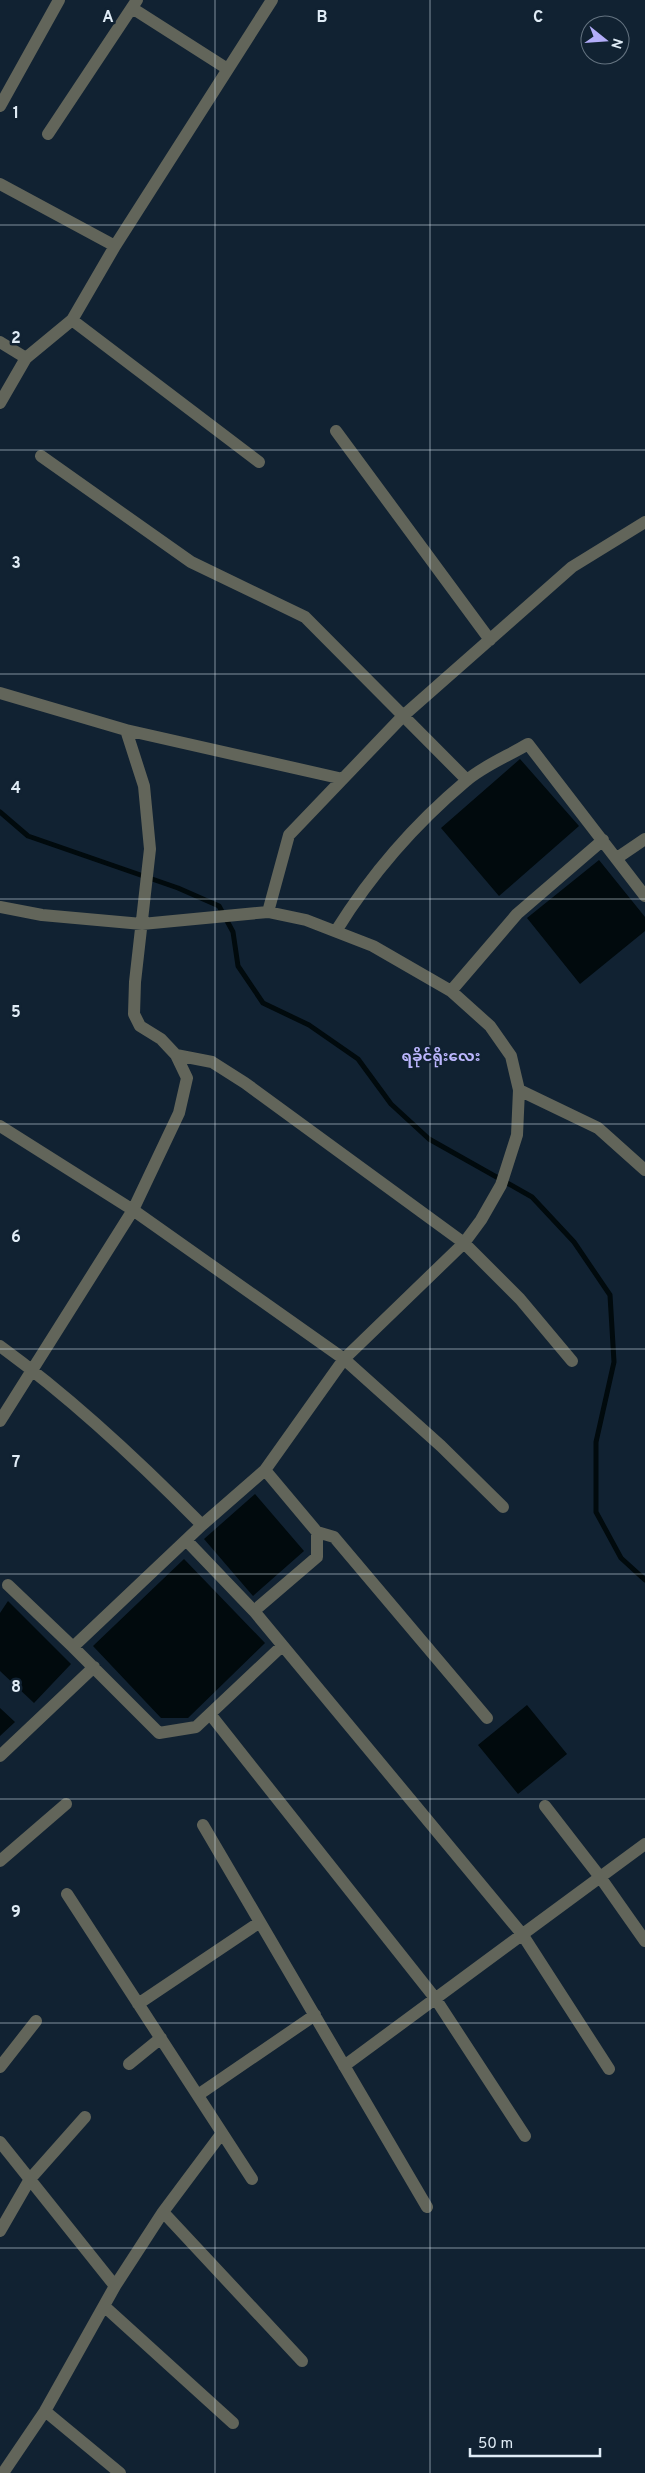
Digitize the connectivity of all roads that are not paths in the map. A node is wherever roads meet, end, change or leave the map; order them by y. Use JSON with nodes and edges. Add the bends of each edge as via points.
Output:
{"nodes":[{"id":1,"x":59,"y":0,"type":"edge"},
{"id":2,"x":272,"y":0,"type":"edge"},
{"id":3,"x":134,"y":4,"type":"edge"},
{"id":4,"x":226,"y":68,"type":"junction"},
{"id":5,"x":0,"y":106,"type":"edge"},
{"id":6,"x":48,"y":134,"type":"dead end"},
{"id":7,"x":0,"y":184,"type":"edge"},
{"id":8,"x":115,"y":246,"type":"junction"},
{"id":9,"x":72,"y":320,"type":"junction"},
{"id":10,"x":0,"y":342,"type":"edge"},
{"id":11,"x":26,"y":358,"type":"junction"},
{"id":12,"x":0,"y":403,"type":"edge"},
{"id":13,"x":336,"y":432,"type":"dead end"},
{"id":14,"x":41,"y":456,"type":"dead end"},
{"id":15,"x":259,"y":462,"type":"dead end"},
{"id":16,"x":645,"y":522,"type":"edge"},
{"id":17,"x":490,"y":640,"type":"junction"},
{"id":18,"x":0,"y":693,"type":"edge"},
{"id":19,"x":403,"y":716,"type":"junction"},
{"id":20,"x":126,"y":730,"type":"junction"},
{"id":21,"x":343,"y":779,"type":"junction"},
{"id":22,"x":467,"y":780,"type":"junction"},
{"id":23,"x":645,"y":839,"type":"edge"},
{"id":24,"x":603,"y":840,"type":"junction"},
{"id":25,"x":617,"y":858,"type":"junction"},
{"id":26,"x":645,"y":896,"type":"edge"},
{"id":27,"x":0,"y":907,"type":"edge"},
{"id":28,"x":268,"y":912,"type":"junction"},
{"id":29,"x":142,"y":924,"type":"junction"},
{"id":30,"x":336,"y":931,"type":"junction"},
{"id":31,"x":450,"y":990,"type":"junction"},
{"id":32,"x":176,"y":1055,"type":"junction"},
{"id":33,"x":518,"y":1090,"type":"junction"},
{"id":34,"x":0,"y":1126,"type":"edge"},
{"id":35,"x":645,"y":1170,"type":"edge"},
{"id":36,"x":133,"y":1210,"type":"junction"},
{"id":37,"x":464,"y":1243,"type":"junction"},
{"id":38,"x":0,"y":1346,"type":"edge"},
{"id":39,"x":344,"y":1359,"type":"junction"},
{"id":40,"x":572,"y":1361,"type":"dead end"},
{"id":41,"x":34,"y":1370,"type":"junction"},
{"id":42,"x":0,"y":1421,"type":"edge"},
{"id":43,"x":265,"y":1470,"type":"junction"},
{"id":44,"x":503,"y":1507,"type":"dead end"},
{"id":45,"x":202,"y":1525,"type":"junction"},
{"id":46,"x":317,"y":1532,"type":"junction"},
{"id":47,"x":186,"y":1540,"type":"junction"},
{"id":48,"x":8,"y":1585,"type":"dead end"},
{"id":49,"x":254,"y":1611,"type":"junction"},
{"id":50,"x":282,"y":1646,"type":"junction"},
{"id":51,"x":73,"y":1647,"type":"junction"},
{"id":52,"x":94,"y":1667,"type":"junction"},
{"id":53,"x":210,"y":1714,"type":"junction"},
{"id":54,"x":487,"y":1718,"type":"dead end"},
{"id":55,"x":0,"y":1756,"type":"edge"},
{"id":56,"x":66,"y":1804,"type":"dead end"},
{"id":57,"x":545,"y":1806,"type":"dead end"},
{"id":58,"x":203,"y":1825,"type":"dead end"},
{"id":59,"x":645,"y":1844,"type":"edge"},
{"id":60,"x":0,"y":1861,"type":"edge"},
{"id":61,"x":600,"y":1877,"type":"junction"},
{"id":62,"x":67,"y":1894,"type":"dead end"},
{"id":63,"x":260,"y":1922,"type":"junction"},
{"id":64,"x":522,"y":1934,"type":"junction"},
{"id":65,"x":645,"y":1941,"type":"edge"},
{"id":66,"x":435,"y":1998,"type":"junction"},
{"id":67,"x":138,"y":2004,"type":"junction"},
{"id":68,"x":315,"y":2015,"type":"junction"},
{"id":69,"x":36,"y":2021,"type":"dead end"},
{"id":70,"x":160,"y":2038,"type":"junction"},
{"id":71,"x":129,"y":2064,"type":"dead end"},
{"id":72,"x":0,"y":2066,"type":"edge"},
{"id":73,"x":344,"y":2066,"type":"junction"},
{"id":74,"x":609,"y":2069,"type":"dead end"},
{"id":75,"x":198,"y":2095,"type":"junction"},
{"id":76,"x":85,"y":2117,"type":"dead end"},
{"id":77,"x":222,"y":2133,"type":"junction"},
{"id":78,"x":525,"y":2136,"type":"dead end"},
{"id":79,"x":0,"y":2142,"type":"edge"},
{"id":80,"x":30,"y":2179,"type":"junction"},
{"id":81,"x":252,"y":2179,"type":"dead end"},
{"id":82,"x":427,"y":2207,"type":"dead end"},
{"id":83,"x":163,"y":2212,"type":"junction"},
{"id":84,"x":0,"y":2231,"type":"edge"},
{"id":85,"x":115,"y":2286,"type":"junction"},
{"id":86,"x":104,"y":2306,"type":"junction"},
{"id":87,"x":302,"y":2361,"type":"dead end"},
{"id":88,"x":45,"y":2411,"type":"junction"},
{"id":89,"x":233,"y":2423,"type":"dead end"},
{"id":90,"x":3,"y":2473,"type":"edge"},
{"id":91,"x":120,"y":2473,"type":"edge"}],
"edges":[{"from":1,"to":5,"type":"street"},
{"from":2,"to":4,"type":"street"},
{"from":3,"to":4,"type":"street"},
{"from":3,"to":6,"type":"street"},
{"from":4,"to":8,"type":"street"},
{"from":7,"to":8,"type":"street"},
{"from":8,"to":9,"type":"street"},
{"from":9,"to":11,"type":"street"},
{"from":9,"to":15,"type":"street"},
{"from":10,"to":11,"type":"street"},
{"from":11,"to":12,"type":"street"},
{"from":13,"to":17,"type":"street"},
{"from":14,"to":19,"type":"street","via":[[191,562],[305,617]]},
{"from":16,"to":17,"type":"street","via":[[572,567]]},
{"from":17,"to":19,"type":"street"},
{"from":18,"to":20,"type":"street"},
{"from":19,"to":21,"type":"street"},
{"from":19,"to":22,"type":"street"},
{"from":20,"to":21,"type":"street"},
{"from":20,"to":29,"type":"street","via":[[144,786],[150,849]]},
{"from":21,"to":28,"type":"street","via":[[289,835]]},
{"from":22,"to":24,"type":"street","via":[[528,744]]},
{"from":22,"to":30,"type":"street","via":[[398,847],[357,896]]},
{"from":23,"to":25,"type":"street"},
{"from":24,"to":25,"type":"street"},
{"from":24,"to":31,"type":"street","via":[[517,914]]},
{"from":25,"to":26,"type":"street"},
{"from":27,"to":29,"type":"street","via":[[42,915]]},
{"from":28,"to":29,"type":"street"},
{"from":28,"to":30,"type":"street","via":[[306,920]]},
{"from":29,"to":32,"type":"street","via":[[134,1014],[140,1026],[161,1039]]},
{"from":30,"to":31,"type":"street","via":[[373,946]]},
{"from":31,"to":33,"type":"street","via":[[490,1026],[511,1056]]},
{"from":32,"to":36,"type":"street","via":[[187,1078],[179,1113]]},
{"from":32,"to":37,"type":"street","via":[[212,1062]]},
{"from":33,"to":35,"type":"street","via":[[598,1128]]},
{"from":33,"to":37,"type":"street","via":[[517,1135],[501,1185]]},
{"from":34,"to":36,"type":"street"},
{"from":36,"to":39,"type":"street"},
{"from":36,"to":41,"type":"street"},
{"from":37,"to":39,"type":"street"},
{"from":37,"to":40,"type":"street","via":[[520,1299]]},
{"from":38,"to":41,"type":"street"},
{"from":39,"to":43,"type":"street"},
{"from":39,"to":44,"type":"street"},
{"from":41,"to":42,"type":"street"},
{"from":41,"to":45,"type":"street","via":[[158,1480]]},
{"from":43,"to":45,"type":"street"},
{"from":43,"to":46,"type":"street"},
{"from":45,"to":47,"type":"street"},
{"from":46,"to":49,"type":"street","via":[[317,1556]]},
{"from":46,"to":54,"type":"street","via":[[334,1537]]},
{"from":47,"to":49,"type":"street"},
{"from":47,"to":51,"type":"street"},
{"from":48,"to":51,"type":"street"},
{"from":49,"to":50,"type":"street"},
{"from":50,"to":53,"type":"street"},
{"from":50,"to":64,"type":"street"},
{"from":51,"to":52,"type":"street"},
{"from":52,"to":53,"type":"street","via":[[159,1733],[196,1727]]},
{"from":52,"to":55,"type":"street"},
{"from":53,"to":66,"type":"street"},
{"from":56,"to":60,"type":"street"},
{"from":57,"to":61,"type":"street"},
{"from":58,"to":63,"type":"street"},
{"from":59,"to":61,"type":"street"},
{"from":61,"to":64,"type":"street"},
{"from":61,"to":65,"type":"street"},
{"from":62,"to":67,"type":"street"},
{"from":63,"to":67,"type":"street"},
{"from":63,"to":68,"type":"street"},
{"from":64,"to":66,"type":"street"},
{"from":64,"to":74,"type":"street"},
{"from":66,"to":73,"type":"street"},
{"from":66,"to":78,"type":"street"},
{"from":67,"to":70,"type":"street"},
{"from":68,"to":73,"type":"street"},
{"from":68,"to":75,"type":"street"},
{"from":69,"to":72,"type":"street"},
{"from":70,"to":71,"type":"street"},
{"from":70,"to":75,"type":"street"},
{"from":73,"to":82,"type":"street"},
{"from":75,"to":77,"type":"street"},
{"from":76,"to":80,"type":"street"},
{"from":77,"to":81,"type":"street"},
{"from":77,"to":83,"type":"street"},
{"from":79,"to":80,"type":"street"},
{"from":80,"to":84,"type":"street"},
{"from":80,"to":85,"type":"street"},
{"from":83,"to":85,"type":"street"},
{"from":83,"to":87,"type":"street"},
{"from":85,"to":86,"type":"street"},
{"from":86,"to":88,"type":"street"},
{"from":86,"to":89,"type":"street"},
{"from":88,"to":90,"type":"street"},
{"from":88,"to":91,"type":"street"}]}
